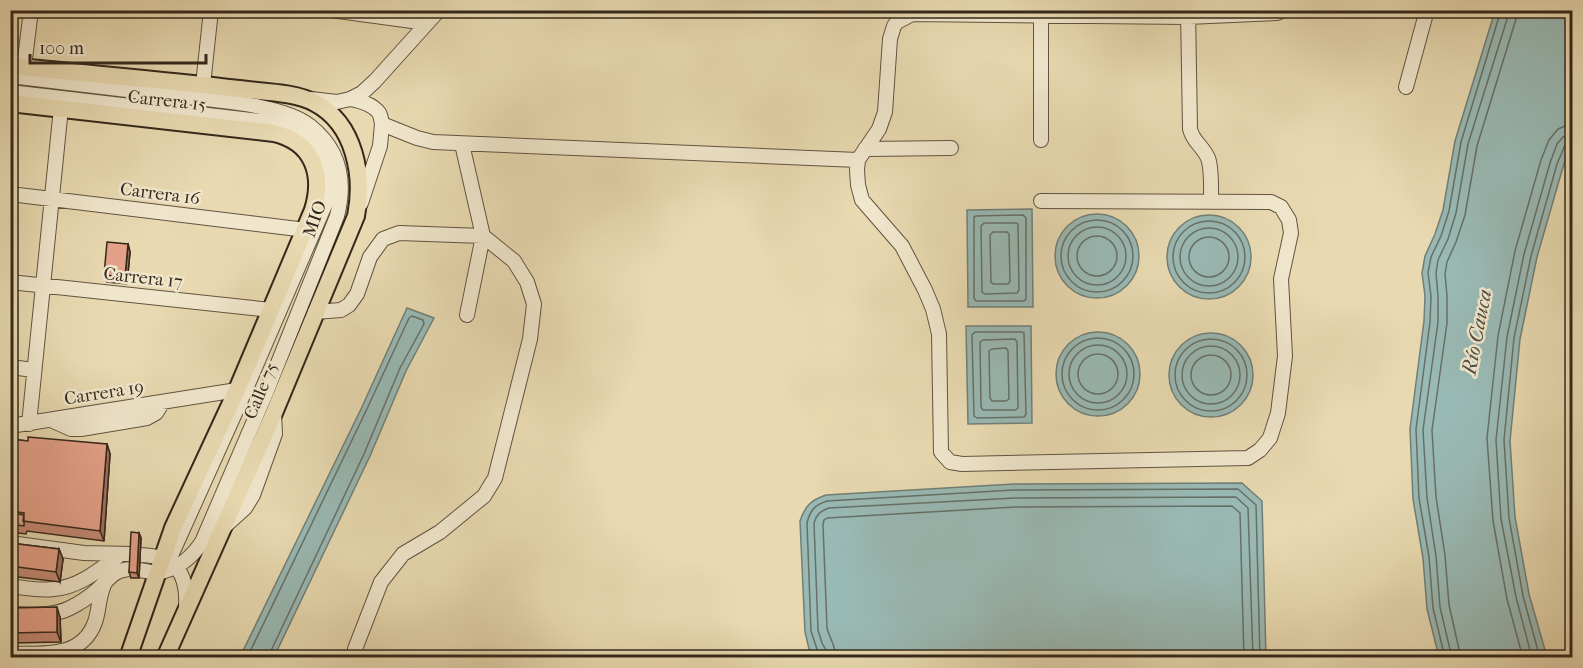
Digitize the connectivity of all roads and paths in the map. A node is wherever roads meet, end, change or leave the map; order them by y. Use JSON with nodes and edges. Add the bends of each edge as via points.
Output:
{"nodes":[{"id":1,"x":31,"y":10,"type":"edge"},
{"id":2,"x":211,"y":10,"type":"edge"},
{"id":3,"x":331,"y":10,"type":"edge"},
{"id":4,"x":439,"y":10,"type":"edge"},
{"id":5,"x":1283,"y":10,"type":"edge"},
{"id":6,"x":1427,"y":10,"type":"edge"},
{"id":7,"x":1188,"y":14,"type":"edge"},
{"id":8,"x":1041,"y":16,"type":"junction"},
{"id":9,"x":427,"y":22,"type":"junction"},
{"id":10,"x":15,"y":70,"type":"edge"},
{"id":11,"x":203,"y":85,"type":"junction"},
{"id":12,"x":1406,"y":87,"type":"dead end"},
{"id":13,"x":10,"y":92,"type":"edge"},
{"id":14,"x":302,"y":97,"type":"junction"},
{"id":15,"x":350,"y":99,"type":"junction"},
{"id":16,"x":10,"y":103,"type":"edge"},
{"id":17,"x":61,"y":108,"type":"junction"},
{"id":18,"x":382,"y":124,"type":"junction"},
{"id":19,"x":345,"y":134,"type":"joint"},
{"id":20,"x":1041,"y":140,"type":"dead end"},
{"id":21,"x":462,"y":144,"type":"junction"},
{"id":22,"x":951,"y":148,"type":"dead end"},
{"id":23,"x":862,"y":154,"type":"junction"},
{"id":24,"x":310,"y":157,"type":"joint"},
{"id":25,"x":10,"y":194,"type":"edge"},
{"id":26,"x":51,"y":199,"type":"junction"},
{"id":27,"x":1041,"y":201,"type":"dead end"},
{"id":28,"x":1211,"y":202,"type":"junction"},
{"id":29,"x":356,"y":216,"type":"junction"},
{"id":30,"x":306,"y":230,"type":"junction"},
{"id":31,"x":483,"y":236,"type":"junction"},
{"id":32,"x":10,"y":282,"type":"edge"},
{"id":33,"x":42,"y":286,"type":"junction"},
{"id":34,"x":271,"y":310,"type":"junction"},
{"id":35,"x":315,"y":312,"type":"junction"},
{"id":36,"x":467,"y":315,"type":"dead end"},
{"id":37,"x":10,"y":367,"type":"edge"},
{"id":38,"x":34,"y":370,"type":"junction"},
{"id":39,"x":237,"y":390,"type":"junction"},
{"id":40,"x":29,"y":424,"type":"junction"},
{"id":41,"x":10,"y":426,"type":"edge"},
{"id":42,"x":10,"y":543,"type":"edge"},
{"id":43,"x":131,"y":555,"type":"junction"},
{"id":44,"x":166,"y":565,"type":"junction"},
{"id":45,"x":106,"y":581,"type":"junction"},
{"id":46,"x":10,"y":586,"type":"edge"},
{"id":47,"x":70,"y":586,"type":"junction"},
{"id":48,"x":91,"y":595,"type":"junction"},
{"id":49,"x":97,"y":611,"type":"junction"},
{"id":50,"x":185,"y":612,"type":"junction"},
{"id":51,"x":10,"y":614,"type":"edge"},
{"id":52,"x":355,"y":649,"type":"dead end"},
{"id":53,"x":10,"y":654,"type":"edge"},
{"id":54,"x":128,"y":657,"type":"edge"},
{"id":55,"x":165,"y":657,"type":"edge"}],
"edges":[{"from":1,"to":10,"type":"street"},
{"from":2,"to":11,"type":"street"},
{"from":3,"to":9,"type":"street"},
{"from":4,"to":9,"type":"street"},
{"from":5,"to":7,"type":"street"},
{"from":6,"to":12,"type":"street"},
{"from":7,"to":8,"type":"street"},
{"from":7,"to":28,"type":"street","via":[[1190,129],[1209,160]]},
{"from":8,"to":20,"type":"street"},
{"from":8,"to":23,"type":"street","via":[[912,14],[897,22],[890,39],[885,112]]},
{"from":9,"to":15,"type":"street","via":[[375,81]]},
{"from":10,"to":11,"type":"main road","name":"Carrera 15"},
{"from":10,"to":44,"type":"street","name":"MIO","via":[[269,109],[309,125],[330,147],[337,161],[341,201],[337,216],[266,393],[202,542],[189,558]]},
{"from":11,"to":14,"type":"main road","name":"Carrera 15"},
{"from":13,"to":44,"type":"street","name":"MIO","via":[[269,122],[297,130],[314,144],[328,166],[328,198]]},
{"from":14,"to":15,"type":"street","via":[[337,102]]},
{"from":14,"to":19,"type":"main road","name":"Carrera 15","via":[[325,110]]},
{"from":15,"to":18,"type":"street","via":[[379,113]]},
{"from":16,"to":17,"type":"main road","name":"Carrera 15"},
{"from":17,"to":24,"type":"main road","name":"Carrera 15","via":[[274,133],[295,141]]},
{"from":17,"to":26,"type":"street"},
{"from":18,"to":21,"type":"street","via":[[417,138]]},
{"from":18,"to":29,"type":"street","via":[[380,146]]},
{"from":19,"to":29,"type":"main road","name":"Calle 75","via":[[358,168]]},
{"from":21,"to":23,"type":"street"},
{"from":21,"to":31,"type":"street"},
{"from":22,"to":23,"type":"street"},
{"from":23,"to":28,"type":"street","via":[[857,170],[862,200],[902,246],[933,309],[939,334],[941,452],[950,462],[962,464],[1248,458],[1260,450],[1270,438],[1278,413],[1285,356],[1281,279],[1291,233],[1289,220],[1281,207],[1271,202]]},
{"from":24,"to":30,"type":"main road","name":"Calle 75","via":[[318,186]]},
{"from":25,"to":26,"type":"street","name":"Carrera 16"},
{"from":26,"to":30,"type":"street","name":"Carrera 16"},
{"from":26,"to":33,"type":"street"},
{"from":27,"to":28,"type":"street"},
{"from":29,"to":35,"type":"main road","name":"Calle 75"},
{"from":30,"to":34,"type":"main road","name":"Calle 75"},
{"from":31,"to":35,"type":"street","via":[[399,233],[383,239],[370,257],[350,305],[341,310]]},
{"from":31,"to":36,"type":"street"},
{"from":31,"to":52,"type":"street","via":[[514,261],[534,304],[530,339],[495,478],[484,496],[440,532],[403,554],[381,582]]},
{"from":32,"to":33,"type":"street","name":"Carrera 17"},
{"from":33,"to":34,"type":"street","name":"Carrera 17"},
{"from":33,"to":38,"type":"street"},
{"from":34,"to":39,"type":"main road","name":"Calle 75"},
{"from":35,"to":50,"type":"main road","name":"Calle 75"},
{"from":37,"to":38,"type":"street"},
{"from":38,"to":40,"type":"street"},
{"from":39,"to":40,"type":"street","name":"Carrera 19"},
{"from":39,"to":44,"type":"main road","name":"Calle 75","via":[[173,528]]},
{"from":40,"to":41,"type":"street","name":"Carrera 19"},
{"from":42,"to":43,"type":"street"},
{"from":43,"to":44,"type":"street","via":[[154,555]]},
{"from":43,"to":47,"type":"street"},
{"from":44,"to":45,"type":"street","via":[[119,571]]},
{"from":44,"to":50,"type":"street","via":[[185,584]]},
{"from":44,"to":54,"type":"main road","name":"Calle 75"},
{"from":45,"to":48,"type":"street"},
{"from":45,"to":49,"type":"street"},
{"from":46,"to":47,"type":"street","via":[[53,590]]},
{"from":47,"to":48,"type":"street"},
{"from":48,"to":49,"type":"street"},
{"from":48,"to":51,"type":"street","via":[[59,612]]},
{"from":49,"to":53,"type":"street","via":[[88,635],[71,649]]},
{"from":50,"to":55,"type":"main road","name":"Calle 75"}]}
